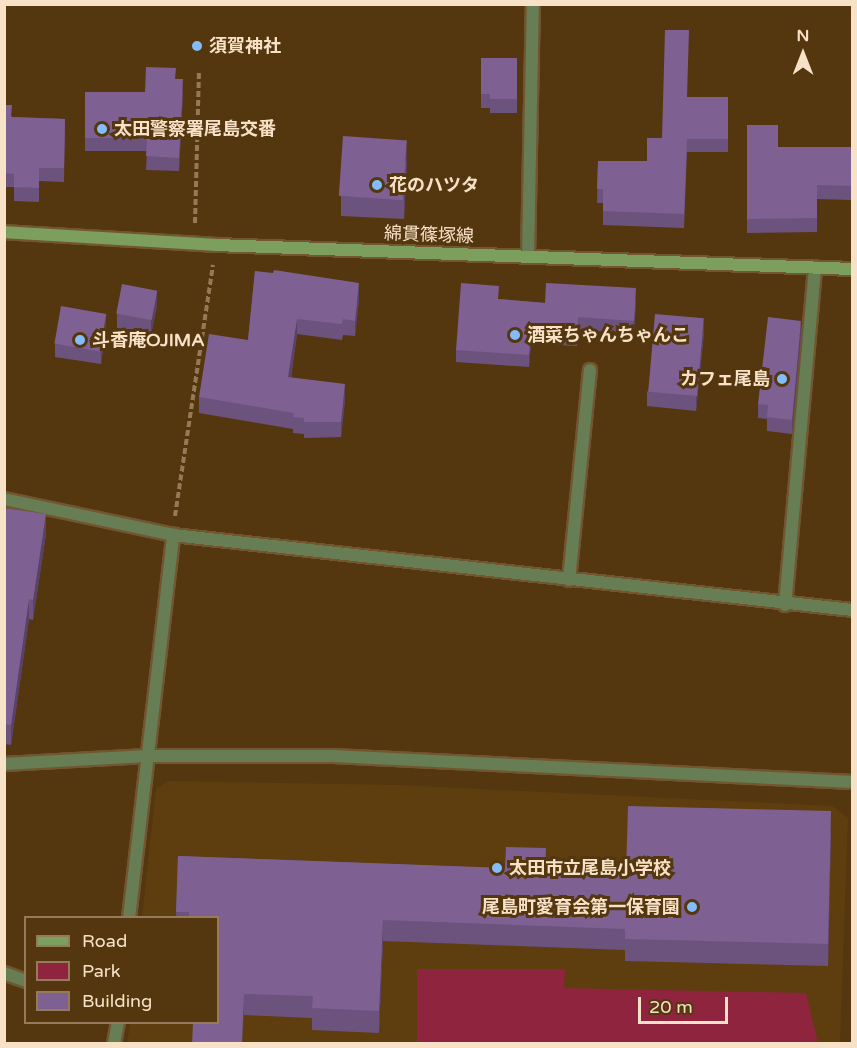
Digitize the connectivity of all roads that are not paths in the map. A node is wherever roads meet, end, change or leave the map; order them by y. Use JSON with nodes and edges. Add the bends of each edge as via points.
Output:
{"nodes":[{"id":1,"x":532,"y":4,"type":"edge"},
{"id":2,"x":4,"y":232,"type":"edge"},
{"id":3,"x":528,"y":257,"type":"junction"},
{"id":4,"x":815,"y":267,"type":"junction"},
{"id":5,"x":852,"y":269,"type":"edge"},
{"id":6,"x":590,"y":370,"type":"dead end"},
{"id":7,"x":4,"y":499,"type":"edge"},
{"id":8,"x":172,"y":535,"type":"junction"},
{"id":9,"x":569,"y":580,"type":"junction"},
{"id":10,"x":784,"y":604,"type":"junction"},
{"id":11,"x":852,"y":610,"type":"edge"},
{"id":12,"x":147,"y":756,"type":"junction"},
{"id":13,"x":4,"y":764,"type":"edge"},
{"id":14,"x":852,"y":782,"type":"edge"},
{"id":15,"x":129,"y":916,"type":"edge"},
{"id":16,"x":4,"y":973,"type":"edge"},
{"id":17,"x":24,"y":980,"type":"edge"},
{"id":18,"x":118,"y":1024,"type":"edge"},
{"id":19,"x":114,"y":1044,"type":"edge"}],
"edges":[{"from":1,"to":3,"type":"street"},
{"from":2,"to":3,"type":"main road","name":"綿貫篠塚線"},
{"from":3,"to":4,"type":"main road","name":"綿貫篠塚線"},
{"from":4,"to":5,"type":"main road","name":"綿貫篠塚線"},
{"from":4,"to":10,"type":"street"},
{"from":6,"to":9,"type":"street"},
{"from":7,"to":8,"type":"street"},
{"from":8,"to":9,"type":"street"},
{"from":8,"to":12,"type":"street"},
{"from":9,"to":10,"type":"street"},
{"from":10,"to":11,"type":"street"},
{"from":12,"to":13,"type":"street"},
{"from":12,"to":14,"type":"street","via":[[391,758]]},
{"from":12,"to":15,"type":"street"},
{"from":16,"to":17,"type":"street"},
{"from":18,"to":19,"type":"street"}]}
